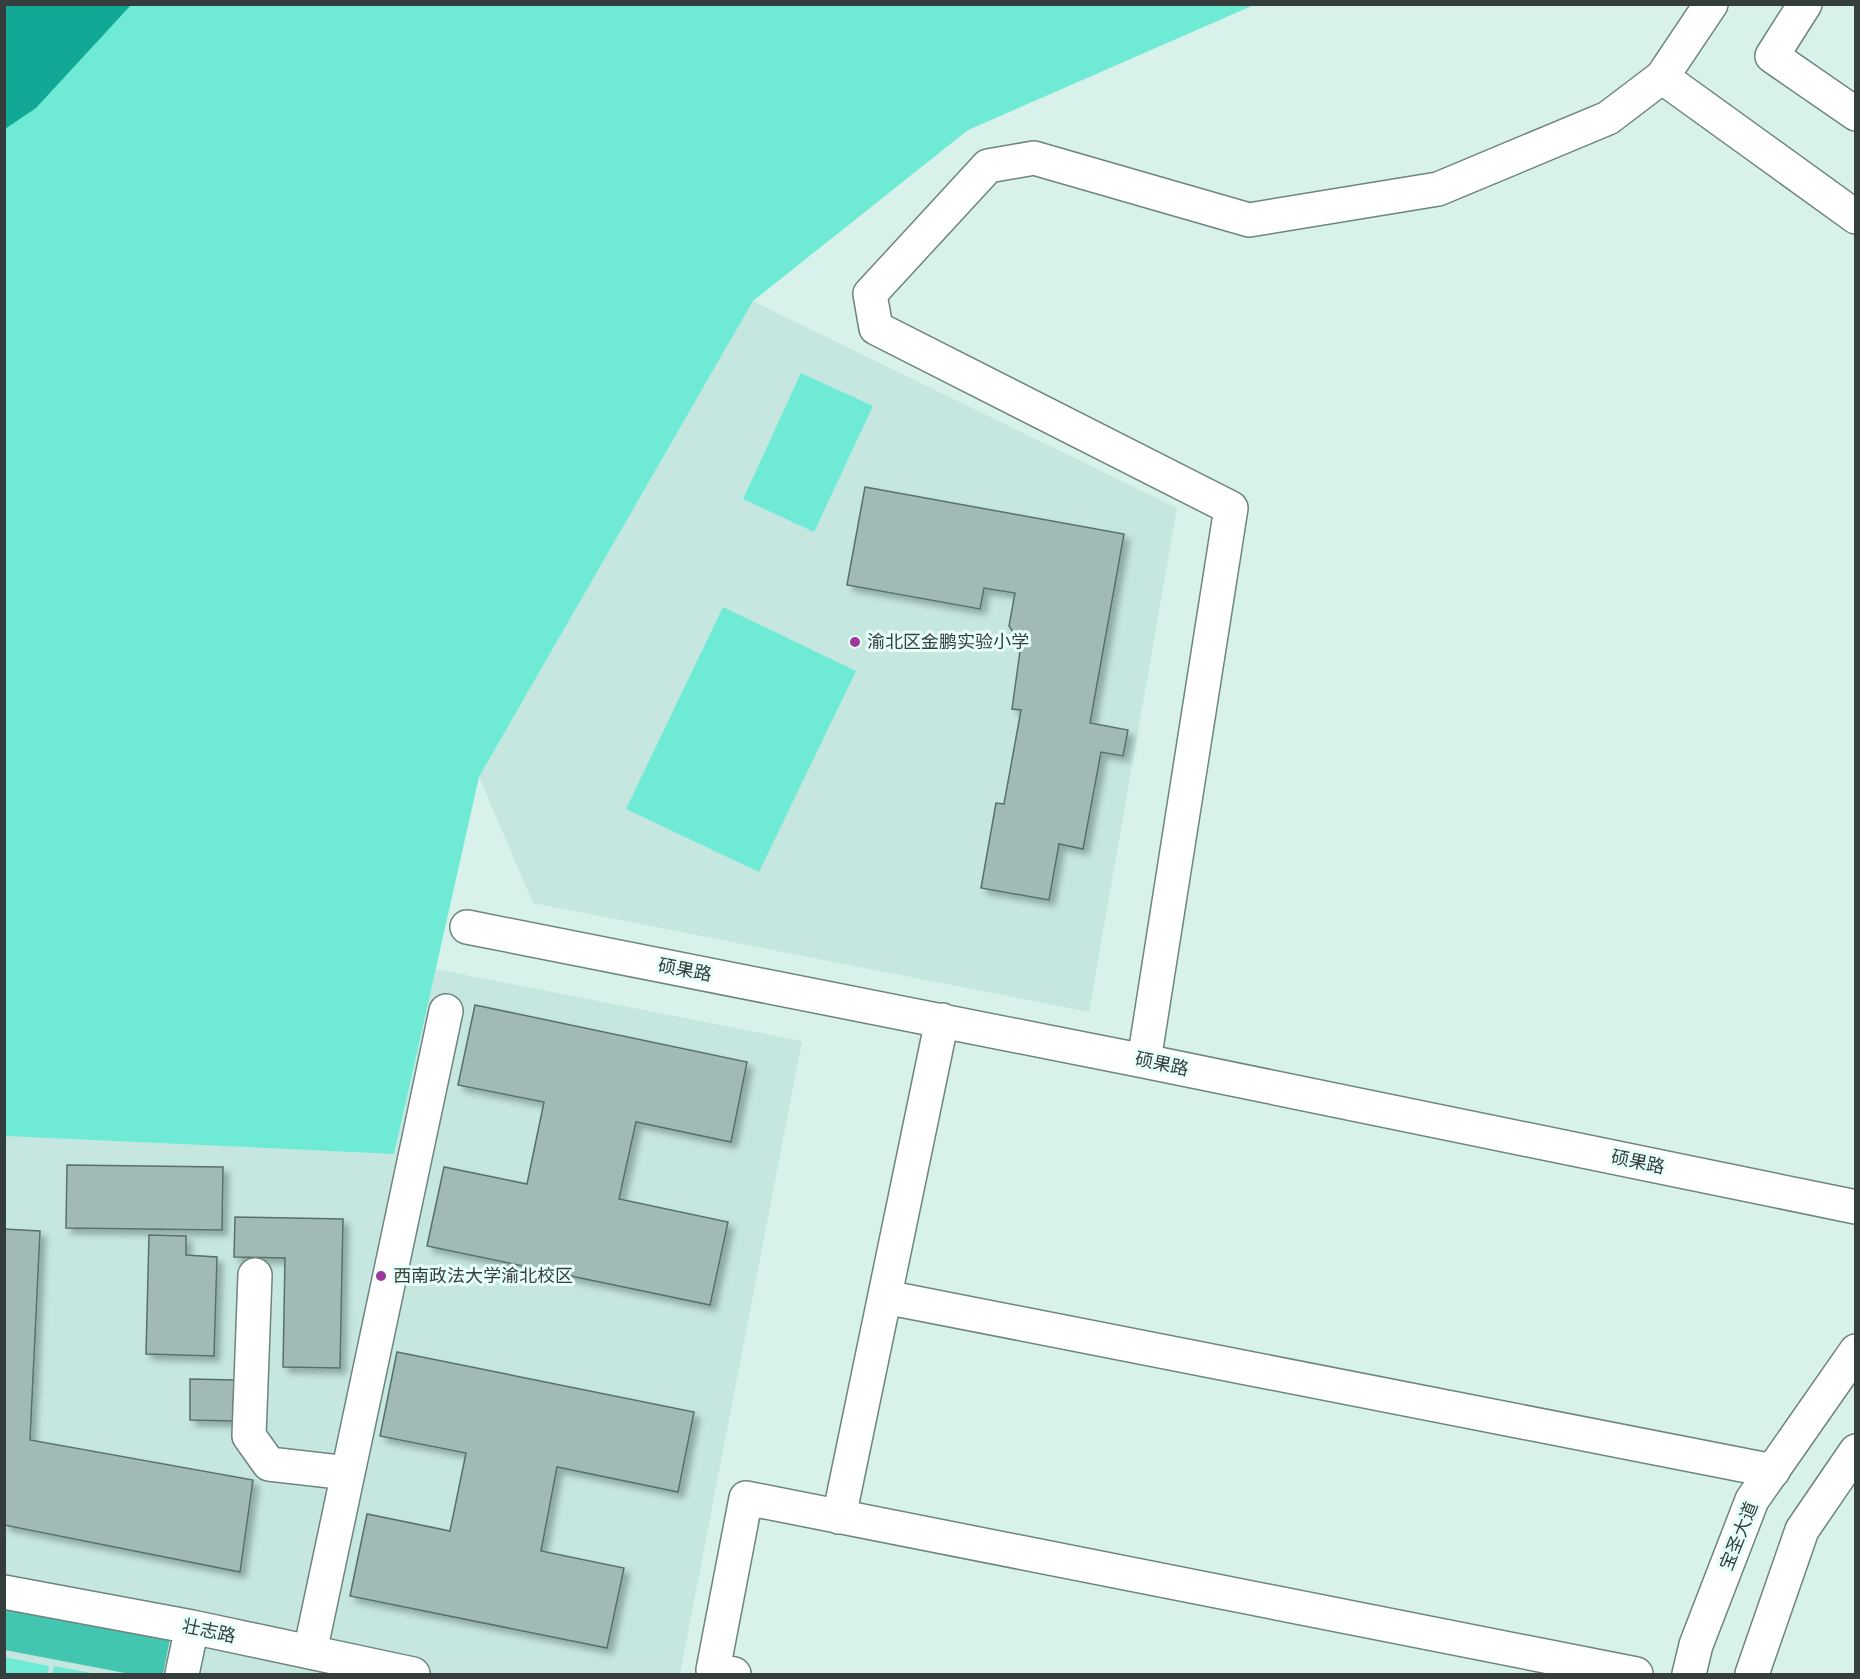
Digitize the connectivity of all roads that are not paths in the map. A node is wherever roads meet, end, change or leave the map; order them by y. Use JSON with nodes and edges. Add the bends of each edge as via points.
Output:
{"nodes":[{"id":1,"x":1711,"y":4,"type":"edge"},
{"id":2,"x":1805,"y":4,"type":"edge"},
{"id":3,"x":1662,"y":77,"type":"junction"},
{"id":4,"x":1856,"y":114,"type":"edge"},
{"id":5,"x":1856,"y":217,"type":"edge"},
{"id":6,"x":467,"y":927,"type":"dead end"},
{"id":7,"x":446,"y":1011,"type":"dead end"},
{"id":8,"x":942,"y":1020,"type":"junction"},
{"id":9,"x":1144,"y":1060,"type":"junction"},
{"id":10,"x":1856,"y":1207,"type":"edge"},
{"id":11,"x":255,"y":1275,"type":"dead end"},
{"id":12,"x":885,"y":1297,"type":"junction"},
{"id":13,"x":1856,"y":1351,"type":"edge"},
{"id":14,"x":1856,"y":1451,"type":"edge"},
{"id":15,"x":1773,"y":1471,"type":"junction"},
{"id":16,"x":348,"y":1473,"type":"junction"},
{"id":17,"x":839,"y":1517,"type":"junction"},
{"id":18,"x":4,"y":1592,"type":"edge"},
{"id":19,"x":192,"y":1627,"type":"junction"},
{"id":20,"x":310,"y":1652,"type":"junction"},
{"id":21,"x":182,"y":1674,"type":"edge"},
{"id":22,"x":413,"y":1674,"type":"edge"},
{"id":23,"x":734,"y":1674,"type":"edge"},
{"id":24,"x":1636,"y":1674,"type":"edge"},
{"id":25,"x":1689,"y":1674,"type":"edge"},
{"id":26,"x":1752,"y":1674,"type":"edge"}],
"edges":[{"from":1,"to":3,"type":"street"},
{"from":2,"to":4,"type":"street","via":[[1772,56]]},
{"from":3,"to":5,"type":"street"},
{"from":3,"to":9,"type":"street","via":[[1608,118],[1438,189],[1249,220],[1034,158],[988,166],[870,294],[876,328],[1231,508]]},
{"from":6,"to":8,"type":"street","name":"硕果路"},
{"from":7,"to":16,"type":"street"},
{"from":8,"to":9,"type":"street","name":"硕果路"},
{"from":8,"to":12,"type":"street"},
{"from":9,"to":10,"type":"street","name":"硕果路"},
{"from":11,"to":16,"type":"street","via":[[249,1436],[269,1464]]},
{"from":12,"to":15,"type":"street"},
{"from":12,"to":17,"type":"street"},
{"from":13,"to":15,"type":"street","name":"宝圣大道"},
{"from":14,"to":26,"type":"street","via":[[1802,1530]]},
{"from":15,"to":25,"type":"street","name":"宝圣大道","via":[[1752,1500],[1696,1645]]},
{"from":16,"to":20,"type":"street"},
{"from":17,"to":23,"type":"street","via":[[746,1498],[713,1670]]},
{"from":17,"to":24,"type":"street"},
{"from":18,"to":19,"type":"street","name":"壮志路"},
{"from":19,"to":20,"type":"street","name":"壮志路"},
{"from":19,"to":21,"type":"street"},
{"from":20,"to":22,"type":"street","name":"壮志路"}]}
